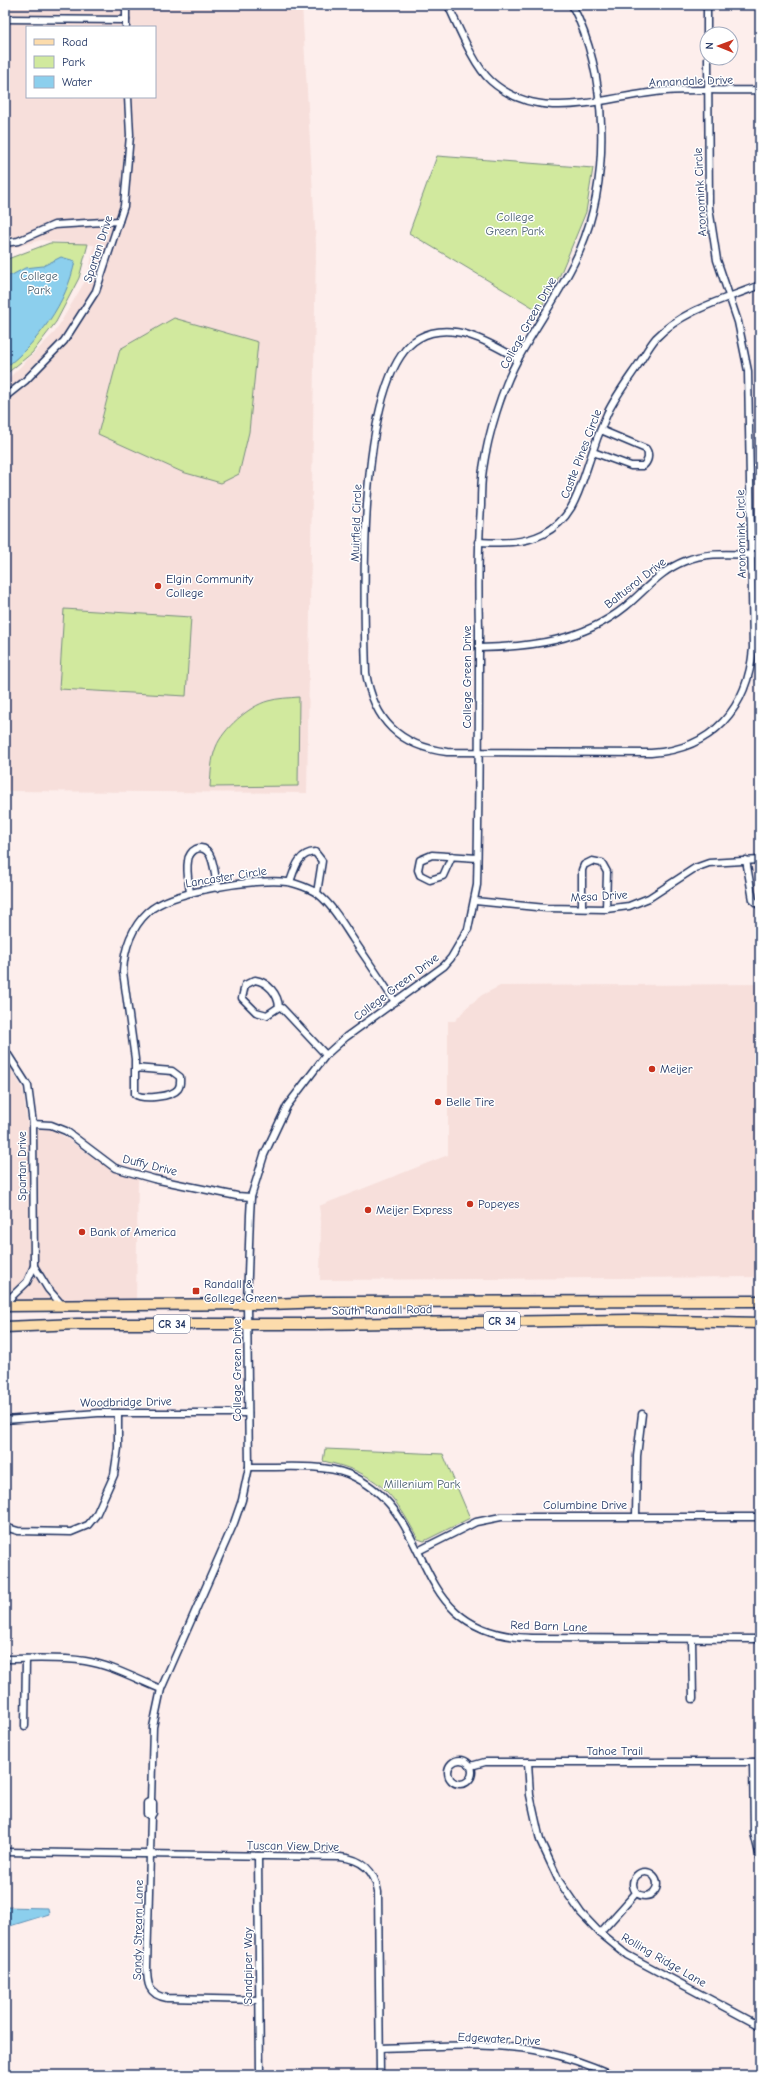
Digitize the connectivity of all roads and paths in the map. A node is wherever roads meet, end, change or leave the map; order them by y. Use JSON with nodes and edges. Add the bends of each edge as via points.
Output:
{"nodes":[{"id":1,"x":126,"y":5,"type":"edge"},
{"id":2,"x":448,"y":5,"type":"edge"},
{"id":3,"x":572,"y":5,"type":"edge"},
{"id":4,"x":708,"y":5,"type":"edge"},
{"id":5,"x":5,"y":19,"type":"edge"},
{"id":6,"x":126,"y":20,"type":"junction"},
{"id":7,"x":126,"y":26,"type":"edge"},
{"id":8,"x":708,"y":26,"type":"edge"},
{"id":9,"x":708,"y":66,"type":"edge"},
{"id":10,"x":760,"y":90,"type":"edge"},
{"id":11,"x":708,"y":91,"type":"junction"},
{"id":12,"x":128,"y":98,"type":"edge"},
{"id":13,"x":599,"y":101,"type":"junction"},
{"id":14,"x":119,"y":221,"type":"junction"},
{"id":15,"x":5,"y":243,"type":"edge"},
{"id":16,"x":760,"y":285,"type":"edge"},
{"id":17,"x":728,"y":297,"type":"junction"},
{"id":18,"x":518,"y":359,"type":"junction"},
{"id":19,"x":5,"y":398,"type":"edge"},
{"id":20,"x":601,"y":430,"type":"junction"},
{"id":21,"x":592,"y":452,"type":"junction"},
{"id":22,"x":478,"y":542,"type":"junction"},
{"id":23,"x":752,"y":555,"type":"junction"},
{"id":24,"x":760,"y":555,"type":"edge"},
{"id":25,"x":479,"y":648,"type":"junction"},
{"id":26,"x":478,"y":752,"type":"junction"},
{"id":27,"x":452,"y":856,"type":"junction"},
{"id":28,"x":477,"y":858,"type":"junction"},
{"id":29,"x":746,"y":860,"type":"junction"},
{"id":30,"x":760,"y":860,"type":"edge"},
{"id":31,"x":290,"y":882,"type":"junction"},
{"id":32,"x":217,"y":888,"type":"junction"},
{"id":33,"x":190,"y":892,"type":"junction"},
{"id":34,"x":317,"y":893,"type":"junction"},
{"id":35,"x":475,"y":901,"type":"junction"},
{"id":36,"x":760,"y":906,"type":"edge"},
{"id":37,"x":582,"y":908,"type":"junction"},
{"id":38,"x":606,"y":909,"type":"junction"},
{"id":39,"x":395,"y":1002,"type":"junction"},
{"id":40,"x":279,"y":1007,"type":"junction"},
{"id":41,"x":5,"y":1050,"type":"edge"},
{"id":42,"x":326,"y":1054,"type":"junction"},
{"id":43,"x":135,"y":1068,"type":"junction"},
{"id":44,"x":33,"y":1124,"type":"junction"},
{"id":45,"x":251,"y":1197,"type":"junction"},
{"id":46,"x":34,"y":1266,"type":"junction"},
{"id":47,"x":760,"y":1302,"type":"edge"},
{"id":48,"x":5,"y":1303,"type":"edge"},
{"id":49,"x":247,"y":1304,"type":"junction"},
{"id":50,"x":5,"y":1306,"type":"edge"},
{"id":51,"x":63,"y":1306,"type":"junction"},
{"id":52,"x":760,"y":1323,"type":"edge"},
{"id":53,"x":247,"y":1324,"type":"junction"},
{"id":54,"x":5,"y":1326,"type":"edge"},
{"id":55,"x":118,"y":1413,"type":"junction"},
{"id":56,"x":248,"y":1413,"type":"junction"},
{"id":57,"x":642,"y":1414,"type":"dead end"},
{"id":58,"x":5,"y":1420,"type":"edge"},
{"id":59,"x":249,"y":1467,"type":"junction"},
{"id":60,"x":636,"y":1516,"type":"junction"},
{"id":61,"x":760,"y":1517,"type":"edge"},
{"id":62,"x":5,"y":1527,"type":"edge"},
{"id":63,"x":418,"y":1551,"type":"junction"},
{"id":64,"x":760,"y":1639,"type":"edge"},
{"id":65,"x":692,"y":1640,"type":"junction"},
{"id":66,"x":5,"y":1659,"type":"edge"},
{"id":67,"x":26,"y":1659,"type":"junction"},
{"id":68,"x":160,"y":1689,"type":"junction"},
{"id":69,"x":693,"y":1699,"type":"dead end"},
{"id":70,"x":25,"y":1726,"type":"dead end"},
{"id":71,"x":528,"y":1762,"type":"junction"},
{"id":72,"x":753,"y":1762,"type":"junction"},
{"id":73,"x":760,"y":1762,"type":"edge"},
{"id":74,"x":471,"y":1766,"type":"junction"},
{"id":75,"x":5,"y":1852,"type":"edge"},
{"id":76,"x":150,"y":1854,"type":"junction"},
{"id":77,"x":258,"y":1856,"type":"junction"},
{"id":78,"x":760,"y":1858,"type":"edge"},
{"id":79,"x":636,"y":1893,"type":"dead end"},
{"id":80,"x":600,"y":1933,"type":"junction"},
{"id":81,"x":259,"y":2000,"type":"junction"},
{"id":82,"x":760,"y":2026,"type":"edge"},
{"id":83,"x":380,"y":2048,"type":"junction"},
{"id":84,"x":260,"y":2075,"type":"edge"},
{"id":85,"x":380,"y":2075,"type":"edge"},
{"id":86,"x":613,"y":2075,"type":"edge"}],
"edges":[{"from":1,"to":6,"type":"street"},
{"from":2,"to":13,"type":"street","name":"Annandale Drive","via":[[475,59],[490,80],[509,95],[550,106]]},
{"from":3,"to":13,"type":"street","name":"College Green Drive","via":[[591,56]]},
{"from":4,"to":8,"type":"street"},
{"from":5,"to":6,"type":"street"},
{"from":6,"to":7,"type":"street"},
{"from":9,"to":11,"type":"street","name":"Aronomink Circle"},
{"from":10,"to":11,"type":"street","name":"Annandale Drive"},
{"from":11,"to":13,"type":"street","name":"Annandale Drive","via":[[665,91]]},
{"from":11,"to":17,"type":"street","name":"Aronomink Circle","via":[[709,208],[714,247]]},
{"from":12,"to":14,"type":"street","name":"Spartan Drive","via":[[130,135],[124,206]]},
{"from":13,"to":18,"type":"street","name":"College Green Drive","via":[[600,168],[587,230],[569,273]]},
{"from":14,"to":15,"type":"street","via":[[54,225],[18,241]]},
{"from":14,"to":19,"type":"street","name":"Spartan Drive","via":[[92,298],[64,341]]},
{"from":16,"to":17,"type":"street","name":"Castle Pines Circle"},
{"from":17,"to":20,"type":"street","name":"Castle Pines Circle","via":[[697,309],[659,335],[617,396]]},
{"from":17,"to":23,"type":"street","name":"Aronomink Circle","via":[[738,322],[748,371]]},
{"from":18,"to":22,"type":"street","name":"College Green Drive","via":[[500,402],[483,470]]},
{"from":18,"to":26,"type":"street","name":"Muirfield Circle","via":[[463,332],[438,332],[419,338],[403,353],[389,381],[373,443],[368,480],[365,658],[370,693],[383,720],[399,735],[436,751]]},
{"from":20,"to":21,"type":"street","name":"Castle Pines Circle"},
{"from":20,"to":21,"type":"street","via":[[646,449],[649,457],[646,464],[638,467]]},
{"from":21,"to":22,"type":"street","name":"Castle Pines Circle","via":[[579,494],[558,524],[544,534],[524,540]]},
{"from":22,"to":25,"type":"street","name":"College Green Drive"},
{"from":23,"to":24,"type":"street","name":"Baltusrol Drive"},
{"from":23,"to":25,"type":"street","name":"Baltusrol Drive","via":[[710,555],[684,561],[661,573],[615,614],[570,636],[529,646]]},
{"from":23,"to":26,"type":"street","name":"Aronomink Circle","via":[[753,648],[750,674],[731,714],[716,730],[685,747],[660,752]]},
{"from":25,"to":26,"type":"street","name":"College Green Drive"},
{"from":26,"to":28,"type":"street","name":"College Green Drive"},
{"from":27,"to":27,"type":"street","via":[[432,855],[420,860],[420,875],[430,880],[443,876]]},
{"from":27,"to":28,"type":"street"},
{"from":28,"to":35,"type":"street","name":"College Green Drive"},
{"from":29,"to":30,"type":"street","name":"Mesa Drive"},
{"from":29,"to":36,"type":"street","via":[[753,900]]},
{"from":29,"to":38,"type":"street","name":"Mesa Drive","via":[[709,863],[695,868],[639,903]]},
{"from":31,"to":32,"type":"street","name":"Lancaster Circle","via":[[270,881]]},
{"from":31,"to":34,"type":"street","name":"Lancaster Circle"},
{"from":31,"to":34,"type":"street","via":[[302,855],[315,852],[322,861]]},
{"from":32,"to":33,"type":"street","name":"Lancaster Circle"},
{"from":32,"to":33,"type":"street","via":[[211,857],[208,851],[202,848],[190,854],[188,861]]},
{"from":33,"to":43,"type":"street","name":"Lancaster Circle","via":[[147,913],[135,928],[125,951],[123,972]]},
{"from":34,"to":39,"type":"street","name":"Lancaster Circle","via":[[334,911]]},
{"from":35,"to":37,"type":"street","name":"Mesa Drive","via":[[529,908]]},
{"from":35,"to":39,"type":"street","name":"College Green Drive","via":[[468,930],[451,958]]},
{"from":37,"to":38,"type":"street","name":"Mesa Drive"},
{"from":37,"to":38,"type":"street","via":[[582,870],[584,865],[592,860],[602,863],[607,872]]},
{"from":39,"to":42,"type":"street","name":"College Green Drive"},
{"from":40,"to":40,"type":"street","via":[[276,995],[268,986],[255,980],[245,985],[242,998],[256,1012],[267,1015]]},
{"from":40,"to":42,"type":"street"},
{"from":41,"to":44,"type":"street","name":"Spartan Drive","via":[[28,1086]]},
{"from":42,"to":45,"type":"street","name":"College Green Drive","via":[[286,1106],[264,1155]]},
{"from":43,"to":43,"type":"street","name":"Lancaster Circle","via":[[172,1071],[180,1077],[178,1088],[173,1093],[141,1098],[135,1094]]},
{"from":44,"to":45,"type":"street","name":"Duffy Drive","via":[[51,1124],[66,1131],[115,1168],[154,1179]]},
{"from":44,"to":46,"type":"street","name":"Spartan Drive"},
{"from":45,"to":49,"type":"street","name":"College Green Drive"},
{"from":46,"to":48,"type":"street","name":"Spartan Drive","via":[[27,1282]]},
{"from":46,"to":51,"type":"street","via":[[48,1289]]},
{"from":47,"to":49,"type":"main road","name":"South Randall Road","number":"CR 34"},
{"from":49,"to":51,"type":"main road","name":"South Randall Road","number":"CR 34"},
{"from":49,"to":53,"type":"street","name":"College Green Drive"},
{"from":50,"to":51,"type":"main road","name":"South Randall Road","number":"CR 34"},
{"from":52,"to":53,"type":"main road","name":"South Randall Road","number":"CR 34","via":[[623,1320]]},
{"from":53,"to":54,"type":"main road","name":"South Randall Road","number":"CR 34"},
{"from":53,"to":56,"type":"street","name":"College Green Drive"},
{"from":55,"to":56,"type":"street","name":"Woodbridge Drive"},
{"from":55,"to":58,"type":"street","name":"Woodbridge Drive"},
{"from":55,"to":62,"type":"street","via":[[118,1448],[114,1475],[96,1515],[88,1525],[71,1532],[23,1532]]},
{"from":56,"to":59,"type":"street","name":"College Green Drive"},
{"from":57,"to":60,"type":"street","via":[[636,1468]]},
{"from":59,"to":63,"type":"street","name":"Red Barn Lane","via":[[328,1469],[346,1473],[363,1481],[395,1509]]},
{"from":59,"to":68,"type":"street","name":"College Green Drive","via":[[234,1523]]},
{"from":60,"to":61,"type":"street","name":"Columbine Drive"},
{"from":60,"to":63,"type":"street","name":"Columbine Drive","via":[[510,1516],[489,1519],[476,1522]]},
{"from":63,"to":65,"type":"street","name":"Red Barn Lane","via":[[445,1601],[470,1623],[486,1632],[520,1638]]},
{"from":64,"to":65,"type":"street","name":"Red Barn Lane"},
{"from":65,"to":69,"type":"street"},
{"from":66,"to":67,"type":"street"},
{"from":67,"to":68,"type":"street","via":[[64,1659],[99,1664]]},
{"from":67,"to":70,"type":"street"},
{"from":68,"to":76,"type":"street","name":"College Green Drive","via":[[153,1727],[151,1801],[147,1808],[147,1814],[150,1816]]},
{"from":71,"to":72,"type":"street","name":"Tahoe Trail"},
{"from":71,"to":74,"type":"street","name":"Tahoe Trail","via":[[480,1762]]},
{"from":71,"to":80,"type":"street","name":"Rolling Ridge Lane","via":[[534,1816],[548,1860],[568,1896]]},
{"from":72,"to":73,"type":"street","name":"Tahoe Trail"},
{"from":72,"to":78,"type":"street","via":[[754,1833]]},
{"from":74,"to":74,"type":"street","name":"Tahoe Trail","via":[[472,1775],[466,1783],[454,1783],[448,1778],[449,1766],[455,1761],[463,1760]]},
{"from":75,"to":76,"type":"street","name":"Tuscan View Drive"},
{"from":76,"to":77,"type":"street","name":"Tuscan View Drive"},
{"from":76,"to":81,"type":"street","name":"Sandy Stream Lane","via":[[147,1983],[151,1992],[167,1998]]},
{"from":77,"to":81,"type":"street","name":"Sandpiper Way"},
{"from":77,"to":83,"type":"street","name":"Tuscan View Drive","via":[[350,1858],[364,1865],[374,1876],[378,1892]]},
{"from":79,"to":80,"type":"street"},
{"from":80,"to":82,"type":"street","name":"Rolling Ridge Lane","via":[[633,1958]]},
{"from":81,"to":84,"type":"street","name":"Sandpiper Way"},
{"from":83,"to":85,"type":"street","name":"Tuscan View Drive"},
{"from":83,"to":86,"type":"street","name":"Edgewater Drive","via":[[523,2049],[567,2058]]}]}
